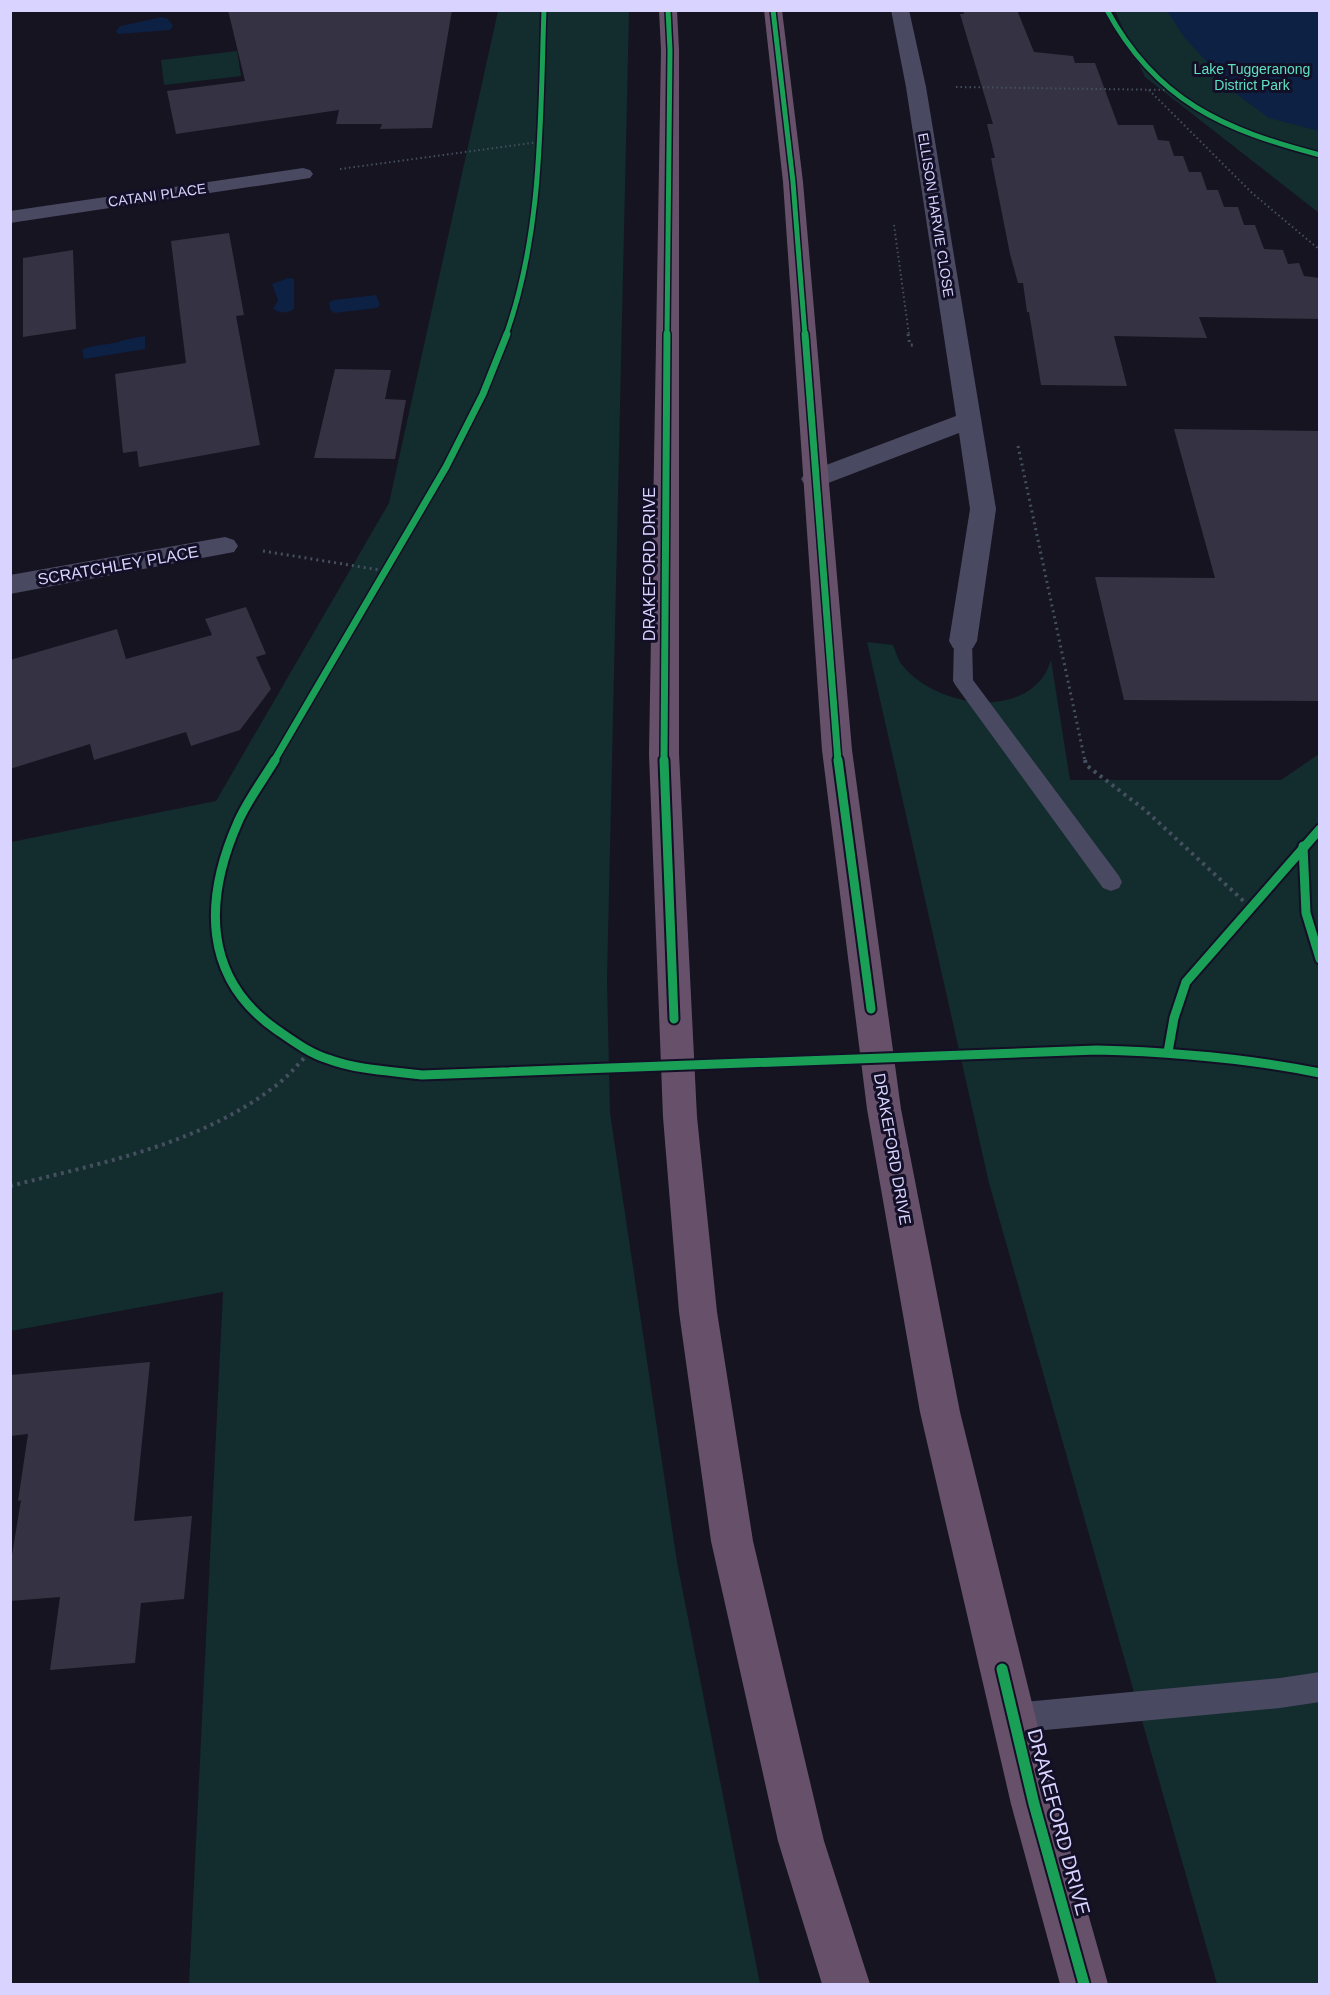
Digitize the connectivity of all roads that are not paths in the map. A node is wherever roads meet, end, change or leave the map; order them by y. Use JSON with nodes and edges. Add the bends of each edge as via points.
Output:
{"nodes":[{"id":1,"x":668,"y":10,"type":"edge"},
{"id":2,"x":773,"y":10,"type":"edge"},
{"id":3,"x":900,"y":10,"type":"edge"},
{"id":4,"x":303,"y":174,"type":"road end"},
{"id":5,"x":10,"y":217,"type":"edge"},
{"id":6,"x":969,"y":420,"type":"junction"},
{"id":7,"x":814,"y":478,"type":"junction"},
{"id":8,"x":225,"y":546,"type":"road end"},
{"id":9,"x":10,"y":585,"type":"edge"},
{"id":10,"x":963,"y":641,"type":"joint"},
{"id":11,"x":1111,"y":882,"type":"dead end"},
{"id":12,"x":1320,"y":1687,"type":"edge"},
{"id":13,"x":1014,"y":1718,"type":"junction"},
{"id":14,"x":846,"y":1984,"type":"edge"},
{"id":15,"x":1084,"y":1984,"type":"edge"}],
"edges":[{"from":1,"to":14,"type":"highway","name":"DRAKEFORD DRIVE","via":[[664,754],[680,1117],[698,1312],[732,1541],[801,1841]]},
{"from":2,"to":7,"type":"highway","name":"DRAKEFORD DRIVE","via":[[793,182]]},
{"from":3,"to":6,"type":"street","name":"ELLISON HARVIE CLOSE"},
{"from":4,"to":5,"type":"street","name":"CATANI PLACE"},
{"from":6,"to":7,"type":"street"},
{"from":6,"to":10,"type":"street","name":"ELLISON HARVIE CLOSE","via":[[983,509]]},
{"from":7,"to":13,"type":"highway","name":"DRAKEFORD DRIVE","via":[[837,750],[884,1109],[940,1412]]},
{"from":8,"to":9,"type":"street","name":"SCRATCHLEY PLACE"},
{"from":10,"to":11,"type":"lane","via":[[963,681]]},
{"from":12,"to":13,"type":"lane"},
{"from":13,"to":15,"type":"highway","name":"DRAKEFORD DRIVE"}]}
